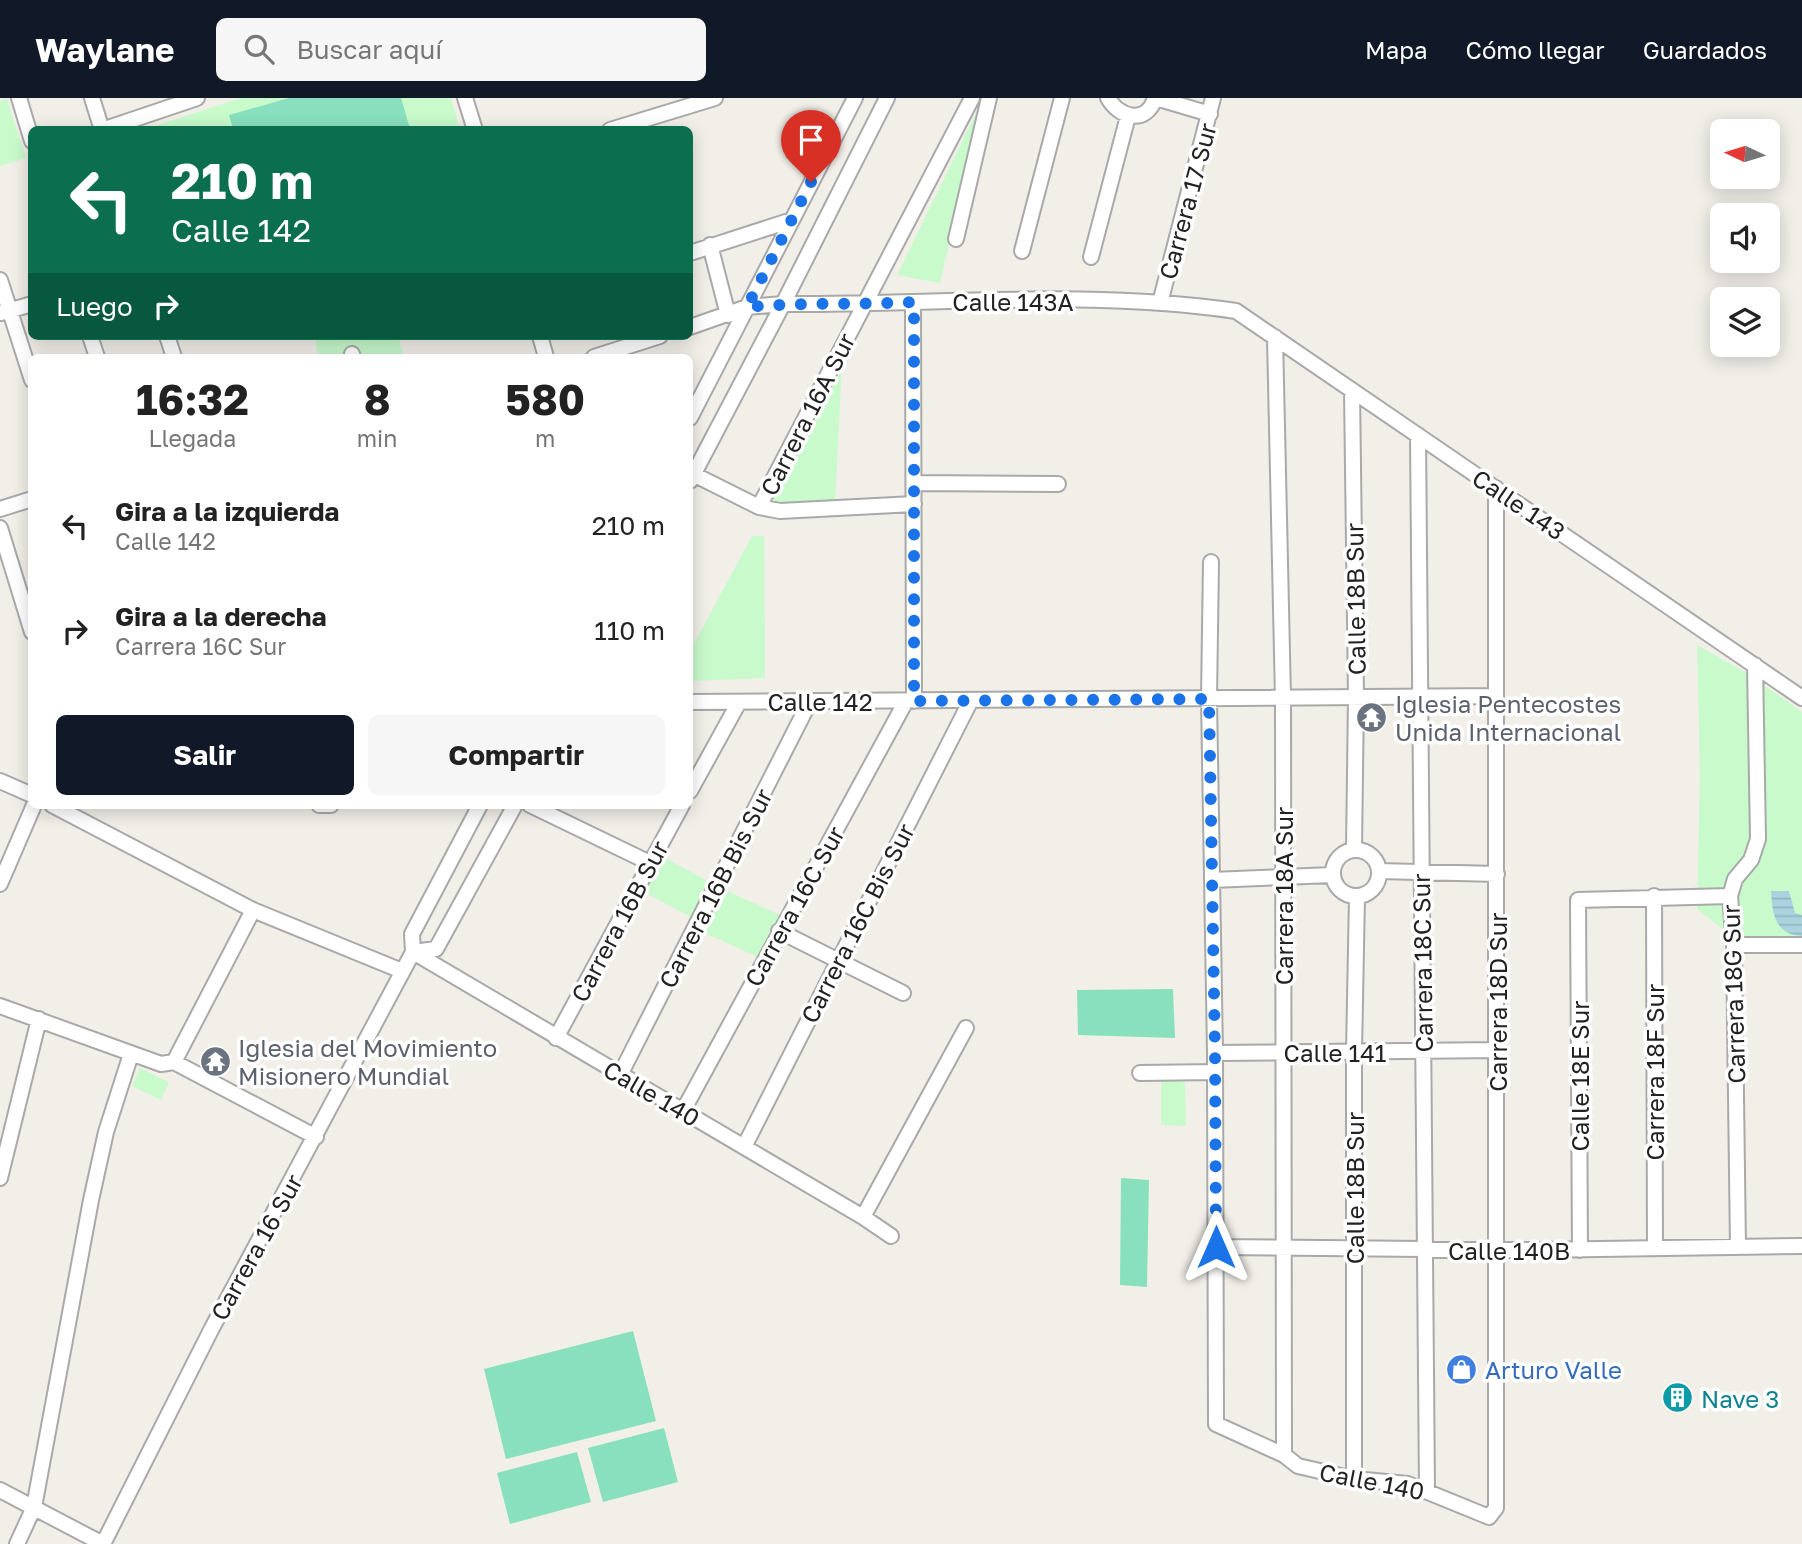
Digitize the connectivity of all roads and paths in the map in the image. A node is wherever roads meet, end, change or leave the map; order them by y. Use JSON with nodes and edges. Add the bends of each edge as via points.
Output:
{"nodes":[{"id":1,"x":19,"y":98,"type":"edge"},
{"id":2,"x":92,"y":98,"type":"edge"},
{"id":3,"x":197,"y":98,"type":"edge"},
{"id":4,"x":465,"y":98,"type":"edge"},
{"id":5,"x":715,"y":98,"type":"edge"},
{"id":6,"x":855,"y":98,"type":"edge"},
{"id":7,"x":887,"y":98,"type":"edge"},
{"id":8,"x":972,"y":98,"type":"edge"},
{"id":9,"x":989,"y":98,"type":"edge"},
{"id":10,"x":1062,"y":98,"type":"edge"},
{"id":11,"x":1108,"y":98,"type":"edge"},
{"id":12,"x":1155,"y":98,"type":"edge"},
{"id":13,"x":1213,"y":98,"type":"edge"},
{"id":14,"x":695,"y":101,"type":"edge"},
{"id":15,"x":663,"y":114,"type":"junction"},
{"id":16,"x":1210,"y":114,"type":"junction"},
{"id":17,"x":1128,"y":116,"type":"junction"},
{"id":18,"x":101,"y":126,"type":"edge"},
{"id":19,"x":114,"y":126,"type":"edge"},
{"id":20,"x":474,"y":126,"type":"edge"},
{"id":21,"x":623,"y":126,"type":"edge"},
{"id":22,"x":666,"y":126,"type":"edge"},
{"id":23,"x":28,"y":128,"type":"edge"},
{"id":24,"x":792,"y":220,"type":"junction"},
{"id":25,"x":956,"y":239,"type":"dead end"},
{"id":26,"x":710,"y":245,"type":"junction"},
{"id":27,"x":1022,"y":251,"type":"dead end"},
{"id":28,"x":693,"y":252,"type":"edge"},
{"id":29,"x":1091,"y":257,"type":"dead end"},
{"id":30,"x":0,"y":280,"type":"edge"},
{"id":31,"x":914,"y":302,"type":"junction"},
{"id":32,"x":1160,"y":303,"type":"junction"},
{"id":33,"x":28,"y":304,"type":"edge"},
{"id":34,"x":783,"y":304,"type":"junction"},
{"id":35,"x":863,"y":305,"type":"junction"},
{"id":36,"x":747,"y":307,"type":"junction"},
{"id":37,"x":1236,"y":311,"type":"joint"},
{"id":38,"x":5,"y":312,"type":"edge"},
{"id":39,"x":728,"y":314,"type":"junction"},
{"id":40,"x":693,"y":326,"type":"edge"},
{"id":41,"x":1275,"y":337,"type":"junction"},
{"id":42,"x":647,"y":340,"type":"edge"},
{"id":43,"x":603,"y":354,"type":"edge"},
{"id":44,"x":28,"y":370,"type":"edge"},
{"id":45,"x":1352,"y":390,"type":"junction"},
{"id":46,"x":693,"y":412,"type":"edge"},
{"id":47,"x":1418,"y":435,"type":"junction"},
{"id":48,"x":693,"y":473,"type":"edge"},
{"id":49,"x":693,"y":478,"type":"edge"},
{"id":50,"x":914,"y":482,"type":"junction"},
{"id":51,"x":1058,"y":484,"type":"dead end"},
{"id":52,"x":1496,"y":488,"type":"junction"},
{"id":53,"x":28,"y":500,"type":"edge"},
{"id":54,"x":914,"y":504,"type":"junction"},
{"id":55,"x":760,"y":508,"type":"junction"},
{"id":56,"x":0,"y":509,"type":"edge"},
{"id":57,"x":0,"y":528,"type":"edge"},
{"id":58,"x":1211,"y":562,"type":"dead end"},
{"id":59,"x":28,"y":619,"type":"edge"},
{"id":60,"x":1755,"y":665,"type":"junction"},
{"id":61,"x":1496,"y":696,"type":"junction"},
{"id":62,"x":1356,"y":697,"type":"junction"},
{"id":63,"x":1422,"y":697,"type":"junction"},
{"id":64,"x":1283,"y":698,"type":"junction"},
{"id":65,"x":1802,"y":698,"type":"edge"},
{"id":66,"x":1209,"y":699,"type":"junction"},
{"id":67,"x":971,"y":700,"type":"junction"},
{"id":68,"x":810,"y":701,"type":"junction"},
{"id":69,"x":910,"y":701,"type":"junction"},
{"id":70,"x":693,"y":702,"type":"edge"},
{"id":71,"x":739,"y":702,"type":"junction"},
{"id":72,"x":0,"y":780,"type":"edge"},
{"id":73,"x":693,"y":786,"type":"edge"},
{"id":74,"x":28,"y":792,"type":"edge"},
{"id":75,"x":32,"y":809,"type":"edge"},
{"id":76,"x":60,"y":809,"type":"edge"},
{"id":77,"x":478,"y":809,"type":"edge"},
{"id":78,"x":513,"y":809,"type":"edge"},
{"id":79,"x":538,"y":809,"type":"edge"},
{"id":80,"x":680,"y":809,"type":"edge"},
{"id":81,"x":1354,"y":849,"type":"junction"},
{"id":82,"x":650,"y":863,"type":"junction"},
{"id":83,"x":1379,"y":871,"type":"junction"},
{"id":84,"x":1421,"y":872,"type":"junction"},
{"id":85,"x":1497,"y":874,"type":"junction"},
{"id":86,"x":1332,"y":875,"type":"junction"},
{"id":87,"x":1283,"y":877,"type":"junction"},
{"id":88,"x":1213,"y":880,"type":"junction"},
{"id":89,"x":0,"y":884,"type":"edge"},
{"id":90,"x":1730,"y":895,"type":"junction"},
{"id":91,"x":1357,"y":896,"type":"junction"},
{"id":92,"x":1654,"y":896,"type":"junction"},
{"id":93,"x":253,"y":910,"type":"junction"},
{"id":94,"x":779,"y":931,"type":"junction"},
{"id":95,"x":1734,"y":945,"type":"junction"},
{"id":96,"x":1802,"y":945,"type":"edge"},
{"id":97,"x":413,"y":952,"type":"junction"},
{"id":98,"x":838,"y":960,"type":"junction"},
{"id":99,"x":402,"y":971,"type":"junction"},
{"id":100,"x":903,"y":993,"type":"dead end"},
{"id":101,"x":0,"y":1006,"type":"edge"},
{"id":102,"x":39,"y":1019,"type":"junction"},
{"id":103,"x":965,"y":1028,"type":"dead end"},
{"id":104,"x":556,"y":1038,"type":"junction"},
{"id":105,"x":1497,"y":1050,"type":"junction"},
{"id":106,"x":1283,"y":1052,"type":"junction"},
{"id":107,"x":1354,"y":1052,"type":"junction"},
{"id":108,"x":1424,"y":1052,"type":"junction"},
{"id":109,"x":1215,"y":1053,"type":"junction"},
{"id":110,"x":131,"y":1054,"type":"junction"},
{"id":111,"x":174,"y":1062,"type":"junction"},
{"id":112,"x":1215,"y":1072,"type":"junction"},
{"id":113,"x":1140,"y":1073,"type":"dead end"},
{"id":114,"x":620,"y":1075,"type":"junction"},
{"id":115,"x":683,"y":1111,"type":"junction"},
{"id":116,"x":316,"y":1137,"type":"junction"},
{"id":117,"x":744,"y":1147,"type":"junction"},
{"id":118,"x":0,"y":1178,"type":"edge"},
{"id":119,"x":863,"y":1217,"type":"junction"},
{"id":120,"x":891,"y":1236,"type":"dead end"},
{"id":121,"x":1802,"y":1246,"type":"edge"},
{"id":122,"x":1216,"y":1247,"type":"junction"},
{"id":123,"x":1738,"y":1247,"type":"junction"},
{"id":124,"x":1284,"y":1248,"type":"junction"},
{"id":125,"x":1655,"y":1248,"type":"junction"},
{"id":126,"x":1354,"y":1249,"type":"junction"},
{"id":127,"x":1425,"y":1250,"type":"junction"},
{"id":128,"x":1497,"y":1250,"type":"junction"},
{"id":129,"x":1580,"y":1250,"type":"junction"},
{"id":130,"x":1284,"y":1455,"type":"junction"},
{"id":131,"x":1354,"y":1479,"type":"junction"},
{"id":132,"x":0,"y":1490,"type":"edge"},
{"id":133,"x":1427,"y":1490,"type":"junction"},
{"id":134,"x":34,"y":1507,"type":"junction"},
{"id":135,"x":1492,"y":1515,"type":"joint"},
{"id":136,"x":17,"y":1544,"type":"edge"},
{"id":137,"x":103,"y":1544,"type":"edge"}],
"edges":[{"from":1,"to":23,"type":"street"},
{"from":2,"to":18,"type":"street"},
{"from":3,"to":19,"type":"street"},
{"from":4,"to":20,"type":"street"},
{"from":5,"to":14,"type":"street"},
{"from":6,"to":24,"type":"street"},
{"from":7,"to":34,"type":"street"},
{"from":8,"to":35,"type":"street","name":"Carrera 16A Sur"},
{"from":9,"to":25,"type":"street"},
{"from":10,"to":27,"type":"street"},
{"from":11,"to":17,"type":"street","via":[[1116,110]]},
{"from":12,"to":16,"type":"street"},
{"from":12,"to":17,"type":"street","via":[[1143,114]]},
{"from":13,"to":16,"type":"street","name":"Carrera 17 Sur"},
{"from":14,"to":15,"type":"street"},
{"from":15,"to":21,"type":"street"},
{"from":15,"to":22,"type":"street"},
{"from":16,"to":32,"type":"street","name":"Carrera 17 Sur"},
{"from":17,"to":29,"type":"street"},
{"from":24,"to":26,"type":"street"},
{"from":24,"to":36,"type":"street"},
{"from":26,"to":28,"type":"street"},
{"from":26,"to":39,"type":"street"},
{"from":30,"to":38,"type":"street"},
{"from":31,"to":32,"type":"street","name":"Calle 143A"},
{"from":31,"to":35,"type":"street","name":"Calle 143A"},
{"from":31,"to":50,"type":"street","name":"Carrera 16C Sur"},
{"from":32,"to":37,"type":"street","name":"Calle 143A"},
{"from":33,"to":38,"type":"street"},
{"from":34,"to":35,"type":"street","name":"Calle 143A"},
{"from":34,"to":36,"type":"street","name":"Calle 143A"},
{"from":34,"to":48,"type":"street"},
{"from":35,"to":55,"type":"street","name":"Carrera 16A Sur"},
{"from":36,"to":39,"type":"street"},
{"from":36,"to":46,"type":"street"},
{"from":37,"to":41,"type":"street","name":"Calle 143"},
{"from":38,"to":44,"type":"street"},
{"from":39,"to":40,"type":"street"},
{"from":41,"to":45,"type":"street","name":"Calle 143"},
{"from":41,"to":64,"type":"street","name":"Carrera 18A Sur"},
{"from":42,"to":43,"type":"street"},
{"from":45,"to":47,"type":"street","name":"Calle 143"},
{"from":45,"to":62,"type":"street","name":"Calle 18B Sur"},
{"from":47,"to":52,"type":"street","name":"Calle 143"},
{"from":47,"to":63,"type":"street","name":"Carrera 18C Sur"},
{"from":49,"to":55,"type":"street"},
{"from":50,"to":51,"type":"street"},
{"from":50,"to":54,"type":"street","name":"Carrera 16C Sur"},
{"from":52,"to":60,"type":"street","name":"Calle 143"},
{"from":52,"to":61,"type":"street","name":"Carrera 18D Sur"},
{"from":53,"to":56,"type":"street"},
{"from":54,"to":55,"type":"street","via":[[780,511]]},
{"from":54,"to":69,"type":"street","name":"Carrera 16C Sur"},
{"from":57,"to":59,"type":"street"},
{"from":58,"to":66,"type":"street"},
{"from":60,"to":65,"type":"street","name":"Calle 143"},
{"from":60,"to":90,"type":"street","name":"Carrera 18G Sur","via":[[1758,839]]},
{"from":61,"to":63,"type":"street","name":"Calle 142"},
{"from":61,"to":85,"type":"street","name":"Carrera 18D Sur"},
{"from":62,"to":63,"type":"street","name":"Calle 142"},
{"from":62,"to":64,"type":"street","name":"Calle 142"},
{"from":62,"to":81,"type":"street","name":"Calle 18B Sur"},
{"from":63,"to":84,"type":"street","name":"Carrera 18C Sur"},
{"from":64,"to":66,"type":"street","name":"Calle 142"},
{"from":64,"to":87,"type":"street","name":"Carrera 18A Sur"},
{"from":66,"to":67,"type":"street","name":"Calle 142"},
{"from":66,"to":88,"type":"street"},
{"from":67,"to":69,"type":"street","name":"Calle 142"},
{"from":67,"to":98,"type":"street","name":"Carrera 16C Bis Sur"},
{"from":68,"to":69,"type":"street","name":"Calle 142"},
{"from":68,"to":71,"type":"street","name":"Calle 142"},
{"from":68,"to":114,"type":"street","name":"Carrera 16B Bis Sur"},
{"from":69,"to":94,"type":"street","name":"Carrera 16C Sur"},
{"from":70,"to":71,"type":"street","name":"Calle 142"},
{"from":71,"to":73,"type":"street"},
{"from":72,"to":74,"type":"street"},
{"from":75,"to":89,"type":"street"},
{"from":76,"to":93,"type":"street"},
{"from":77,"to":97,"type":"street","name":"Carrera 16 Sur","via":[[412,934]]},
{"from":78,"to":97,"type":"street","via":[[436,949]]},
{"from":79,"to":82,"type":"street"},
{"from":80,"to":82,"type":"street","name":"Carrera 16B Sur"},
{"from":81,"to":83,"type":"street","via":[[1371,855]]},
{"from":81,"to":86,"type":"street","via":[[1338,858]]},
{"from":82,"to":104,"type":"street","name":"Carrera 16B Sur"},
{"from":83,"to":84,"type":"street"},
{"from":83,"to":91,"type":"street","via":[[1373,888]]},
{"from":84,"to":85,"type":"street"},
{"from":84,"to":108,"type":"street","name":"Carrera 18C Sur"},
{"from":85,"to":105,"type":"street","name":"Carrera 18D Sur"},
{"from":86,"to":87,"type":"street"},
{"from":86,"to":91,"type":"street","via":[[1340,891]]},
{"from":87,"to":88,"type":"street"},
{"from":87,"to":106,"type":"street","name":"Carrera 18A Sur"},
{"from":88,"to":109,"type":"street"},
{"from":90,"to":92,"type":"street"},
{"from":90,"to":95,"type":"street","name":"Carrera 18G Sur"},
{"from":91,"to":107,"type":"street","name":"Calle 18B Sur"},
{"from":92,"to":125,"type":"street","name":"Carrera 18F Sur"},
{"from":92,"to":129,"type":"street","name":"Calle 18E Sur","via":[[1577,902]]},
{"from":93,"to":99,"type":"street"},
{"from":93,"to":111,"type":"street"},
{"from":94,"to":98,"type":"street"},
{"from":94,"to":115,"type":"street","name":"Carrera 16C Sur"},
{"from":95,"to":96,"type":"street"},
{"from":95,"to":123,"type":"street","name":"Carrera 18G Sur"},
{"from":97,"to":99,"type":"street","name":"Carrera 16 Sur"},
{"from":97,"to":104,"type":"street","name":"Calle 140"},
{"from":98,"to":100,"type":"street"},
{"from":98,"to":117,"type":"street","name":"Carrera 16C Bis Sur"},
{"from":99,"to":116,"type":"street","name":"Carrera 16 Sur"},
{"from":101,"to":102,"type":"street"},
{"from":102,"to":110,"type":"street"},
{"from":102,"to":118,"type":"street"},
{"from":103,"to":119,"type":"street"},
{"from":104,"to":114,"type":"street","name":"Calle 140"},
{"from":105,"to":108,"type":"street","name":"Calle 141"},
{"from":105,"to":128,"type":"street","name":"Carrera 18D Sur"},
{"from":106,"to":107,"type":"street","name":"Calle 141"},
{"from":106,"to":109,"type":"street","name":"Calle 141"},
{"from":106,"to":124,"type":"street","name":"Carrera 18A Sur"},
{"from":107,"to":108,"type":"street","name":"Calle 141"},
{"from":107,"to":126,"type":"street","name":"Calle 18B Sur"},
{"from":108,"to":127,"type":"street","name":"Carrera 18C Sur"},
{"from":109,"to":112,"type":"street"},
{"from":110,"to":111,"type":"street","via":[[161,1064]]},
{"from":110,"to":134,"type":"street","via":[[106,1132],[91,1200]]},
{"from":111,"to":116,"type":"street"},
{"from":112,"to":113,"type":"street"},
{"from":112,"to":122,"type":"street"},
{"from":114,"to":115,"type":"street","name":"Calle 140"},
{"from":115,"to":117,"type":"street","name":"Calle 140"},
{"from":116,"to":137,"type":"street","name":"Carrera 16 Sur","via":[[212,1328]]},
{"from":117,"to":119,"type":"street","name":"Calle 140"},
{"from":119,"to":120,"type":"street","name":"Calle 140"},
{"from":121,"to":123,"type":"street","name":"Calle 140B"},
{"from":122,"to":124,"type":"street","name":"Calle 140B"},
{"from":122,"to":130,"type":"street","name":"Calle 140","via":[[1216,1424]]},
{"from":123,"to":125,"type":"street","name":"Calle 140B"},
{"from":124,"to":126,"type":"street","name":"Calle 140B"},
{"from":124,"to":130,"type":"street","name":"Carrera 18A Sur"},
{"from":125,"to":129,"type":"street","name":"Calle 140B"},
{"from":126,"to":127,"type":"street","name":"Calle 140B"},
{"from":126,"to":131,"type":"street","name":"Calle 18B Sur"},
{"from":127,"to":128,"type":"street","name":"Calle 140B"},
{"from":127,"to":133,"type":"street","name":"Carrera 18C Sur"},
{"from":128,"to":129,"type":"street","name":"Calle 140B"},
{"from":128,"to":135,"type":"street","name":"Carrera 18D Sur","via":[[1496,1508]]},
{"from":130,"to":131,"type":"street","name":"Calle 140","via":[[1298,1466]]},
{"from":131,"to":133,"type":"street","name":"Calle 140"},
{"from":132,"to":134,"type":"street"},
{"from":133,"to":135,"type":"street","name":"Calle 140"},
{"from":134,"to":136,"type":"street"},
{"from":134,"to":137,"type":"street"}]}
